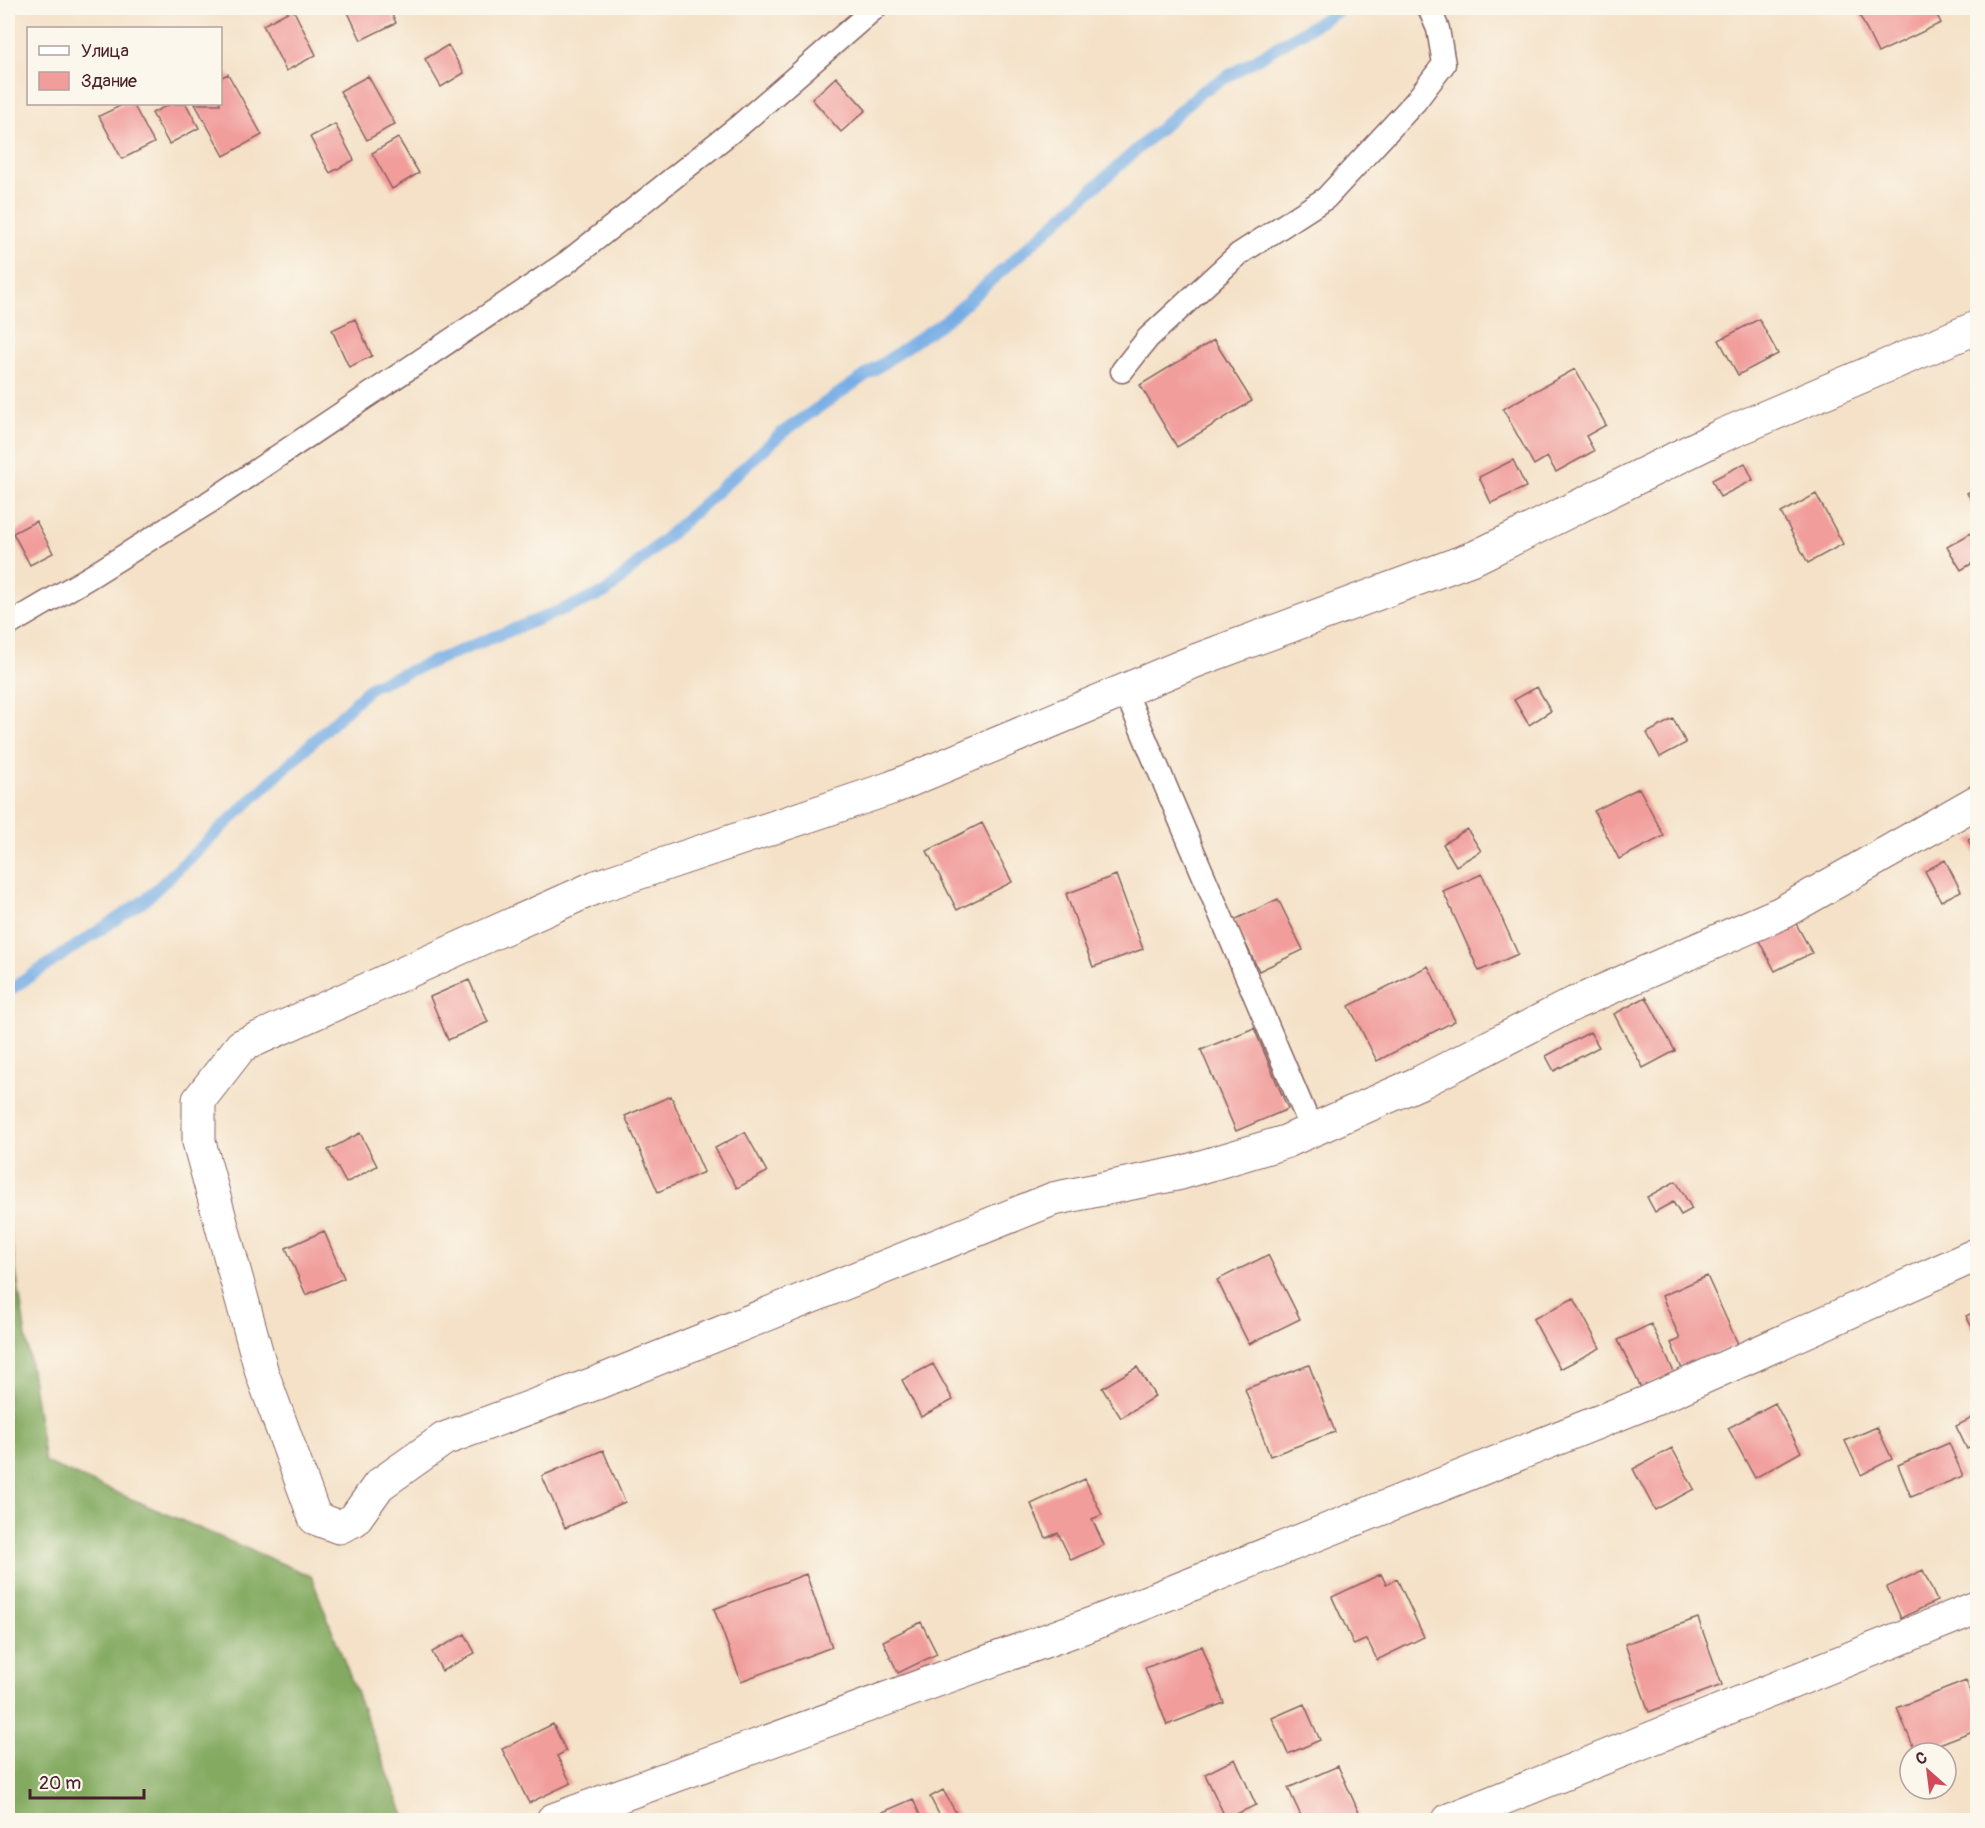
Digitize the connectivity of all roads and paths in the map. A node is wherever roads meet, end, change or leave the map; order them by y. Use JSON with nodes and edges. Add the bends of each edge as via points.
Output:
{"nodes":[{"id":1,"x":875,"y":8,"type":"edge"},
{"id":2,"x":1429,"y":8,"type":"edge"},
{"id":3,"x":1977,"y":327,"type":"edge"},
{"id":4,"x":1122,"y":371,"type":"dead end"},
{"id":5,"x":8,"y":625,"type":"edge"},
{"id":6,"x":1125,"y":691,"type":"junction"},
{"id":7,"x":1977,"y":801,"type":"edge"},
{"id":8,"x":1312,"y":1130,"type":"junction"},
{"id":9,"x":1977,"y":1254,"type":"edge"},
{"id":10,"x":1977,"y":1608,"type":"edge"},
{"id":11,"x":553,"y":1821,"type":"edge"},
{"id":12,"x":1449,"y":1821,"type":"edge"}],
"edges":[{"from":1,"to":5,"type":"lane","via":[[740,125],[566,263],[208,503]]},
{"from":2,"to":4,"type":"lane","via":[[1438,29],[1444,64],[1415,102],[1326,198],[1239,254],[1148,338]]},
{"from":3,"to":6,"type":"street","via":[[1722,436],[1476,557],[1195,661]]},
{"from":6,"to":8,"type":"lane"},
{"from":6,"to":8,"type":"street","via":[[891,788],[596,887],[241,1046],[199,1100],[199,1142],[262,1373],[315,1518],[339,1527],[354,1520],[379,1485],[444,1439],[599,1382],[1042,1203],[1181,1173]]},
{"from":7,"to":8,"type":"street","via":[[1781,913],[1575,1003],[1421,1082]]},
{"from":9,"to":11,"type":"street","via":[[1646,1403],[1097,1622]]},
{"from":10,"to":12,"type":"street"}]}
